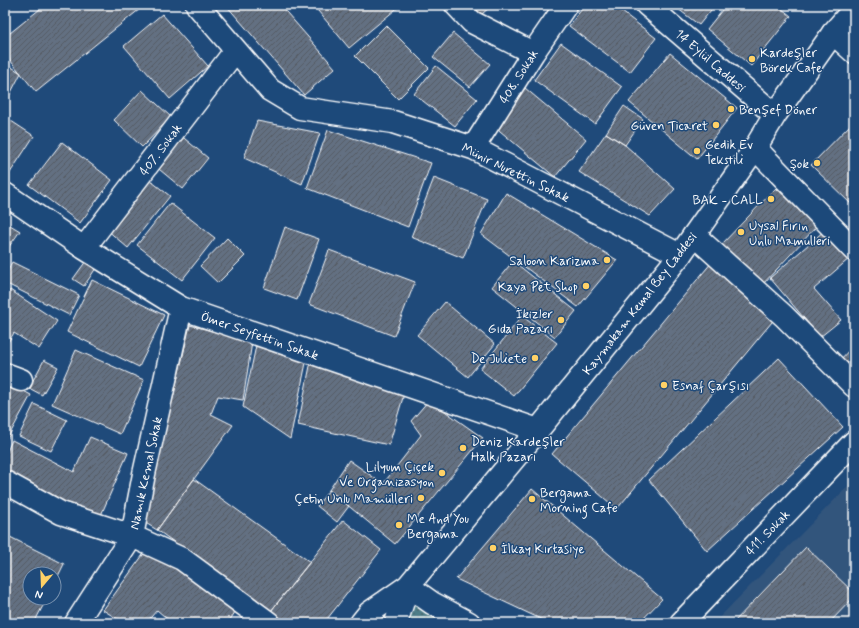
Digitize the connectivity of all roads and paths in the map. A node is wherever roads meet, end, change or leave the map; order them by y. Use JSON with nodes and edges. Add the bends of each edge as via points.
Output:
{"nodes":[{"id":1,"x":197,"y":5,"type":"edge"},
{"id":2,"x":456,"y":5,"type":"edge"},
{"id":3,"x":566,"y":5,"type":"edge"},
{"id":4,"x":647,"y":5,"type":"edge"},
{"id":5,"x":854,"y":9,"type":"edge"},
{"id":6,"x":833,"y":33,"type":"junction"},
{"id":7,"x":235,"y":51,"type":"junction"},
{"id":8,"x":854,"y":52,"type":"edge"},
{"id":9,"x":532,"y":53,"type":"junction"},
{"id":10,"x":775,"y":115,"type":"junction"},
{"id":11,"x":473,"y":148,"type":"junction"},
{"id":12,"x":755,"y":148,"type":"junction"},
{"id":13,"x":5,"y":194,"type":"edge"},
{"id":14,"x":694,"y":235,"type":"junction"},
{"id":15,"x":84,"y":248,"type":"junction"},
{"id":16,"x":854,"y":250,"type":"edge"},
{"id":17,"x":680,"y":255,"type":"junction"},
{"id":18,"x":181,"y":308,"type":"junction"},
{"id":19,"x":854,"y":386,"type":"edge"},
{"id":20,"x":538,"y":430,"type":"junction"},
{"id":21,"x":854,"y":442,"type":"edge"},
{"id":22,"x":5,"y":482,"type":"edge"},
{"id":23,"x":132,"y":536,"type":"junction"},
{"id":24,"x":408,"y":586,"type":"junction"},
{"id":25,"x":76,"y":623,"type":"edge"},
{"id":26,"x":269,"y":623,"type":"edge"},
{"id":27,"x":361,"y":623,"type":"edge"},
{"id":28,"x":396,"y":623,"type":"edge"},
{"id":29,"x":469,"y":623,"type":"edge"},
{"id":30,"x":681,"y":623,"type":"edge"}],
"edges":[{"from":1,"to":7,"type":"street","name":"Münir Nurettin Sokak"},
{"from":2,"to":9,"type":"street","via":[[472,22]]},
{"from":3,"to":9,"type":"street","name":"408. Sokak"},
{"from":4,"to":10,"type":"street","name":"14 Eylül Caddesi"},
{"from":5,"to":6,"type":"street","name":"Kaymakam Kemal Bey Caddesi"},
{"from":6,"to":8,"type":"street"},
{"from":6,"to":10,"type":"street","name":"Kaymakam Kemal Bey Caddesi"},
{"from":7,"to":11,"type":"street","name":"Münir Nurettin Sokak","via":[[270,90],[300,108],[393,122]]},
{"from":7,"to":15,"type":"street","name":"407. Sokak"},
{"from":9,"to":11,"type":"street","name":"408. Sokak"},
{"from":10,"to":12,"type":"street","name":"Kaymakam Kemal Bey Caddesi"},
{"from":11,"to":17,"type":"street","name":"Münir Nurettin Sokak"},
{"from":12,"to":14,"type":"street","name":"Kaymakam Kemal Bey Caddesi"},
{"from":12,"to":16,"type":"street"},
{"from":13,"to":15,"type":"street","name":"Ömer Seyfettin Sokak"},
{"from":14,"to":17,"type":"street","name":"Kaymakam Kemal Bey Caddesi"},
{"from":14,"to":19,"type":"street","via":[[784,316]]},
{"from":15,"to":18,"type":"street","name":"Ömer Seyfettin Sokak"},
{"from":17,"to":20,"type":"street","name":"Kaymakam Kemal Bey Caddesi"},
{"from":18,"to":20,"type":"street","name":"Ömer Seyfettin Sokak"},
{"from":18,"to":23,"type":"street","name":"Namık Kemal Sokak"},
{"from":20,"to":24,"type":"street","name":"Kaymakam Kemal Bey Caddesi"},
{"from":21,"to":30,"type":"street","name":"411. Sokak"},
{"from":22,"to":23,"type":"street","via":[[61,513]]},
{"from":23,"to":25,"type":"street","name":"Namık Kemal Sokak"},
{"from":23,"to":26,"type":"street","via":[[182,559]]},
{"from":24,"to":27,"type":"street","name":"Kaymakam Kemal Bey Caddesi","via":[[369,613]]},
{"from":24,"to":28,"type":"street","name":"Kaymakam Kemal Bey Caddesi"},
{"from":24,"to":29,"type":"street","via":[[432,603]]}]}
